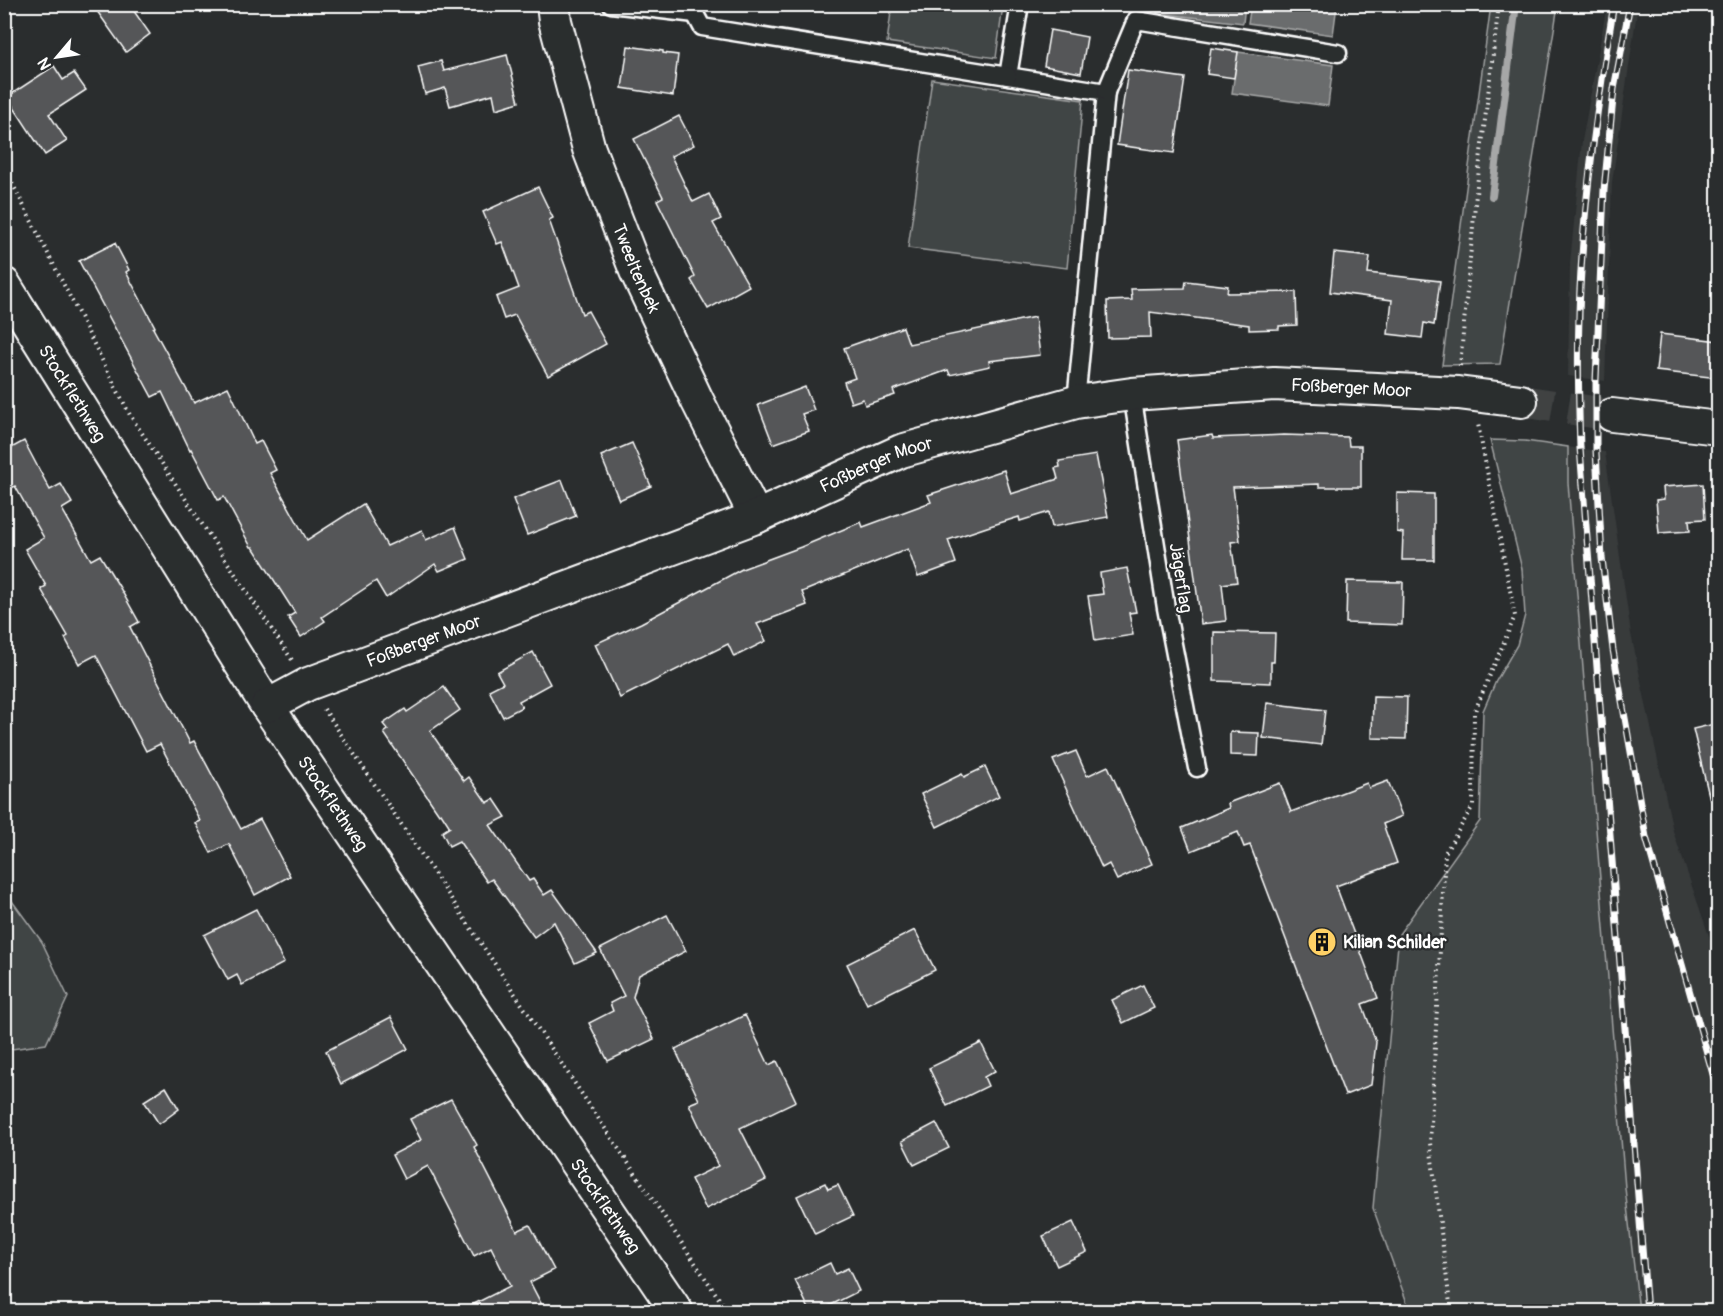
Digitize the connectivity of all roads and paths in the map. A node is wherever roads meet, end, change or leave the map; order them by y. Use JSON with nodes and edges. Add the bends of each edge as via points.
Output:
{"nodes":[{"id":1,"x":553,"y":4,"type":"edge"},
{"id":2,"x":610,"y":4,"type":"edge"},
{"id":3,"x":1020,"y":4,"type":"edge"},
{"id":4,"x":1499,"y":4,"type":"edge"},
{"id":5,"x":695,"y":9,"type":"edge"},
{"id":6,"x":1338,"y":53,"type":"dead end"},
{"id":7,"x":1008,"y":76,"type":"junction"},
{"id":8,"x":1106,"y":92,"type":"junction"},
{"id":9,"x":4,"y":167,"type":"edge"},
{"id":10,"x":4,"y":284,"type":"edge"},
{"id":11,"x":1132,"y":394,"type":"junction"},
{"id":12,"x":1465,"y":394,"type":"junction"},
{"id":13,"x":1521,"y":401,"type":"tunnel mouth"},
{"id":14,"x":1076,"y":402,"type":"junction"},
{"id":15,"x":1612,"y":415,"type":"tunnel mouth"},
{"id":16,"x":1719,"y":428,"type":"edge"},
{"id":17,"x":756,"y":517,"type":"junction"},
{"id":18,"x":308,"y":684,"type":"junction"},
{"id":19,"x":267,"y":706,"type":"junction"},
{"id":20,"x":1197,"y":768,"type":"dead end"},
{"id":21,"x":677,"y":1311,"type":"edge"},
{"id":22,"x":728,"y":1311,"type":"edge"},
{"id":23,"x":1451,"y":1311,"type":"edge"}],
"edges":[{"from":1,"to":17,"type":"street","name":"Tweeltenbek","via":[[589,149],[636,270]]},
{"from":2,"to":5,"type":"lane"},
{"from":3,"to":7,"type":"lane"},
{"from":4,"to":12,"type":"path","via":[[1476,194]]},
{"from":5,"to":7,"type":"lane","via":[[702,27]]},
{"from":6,"to":8,"type":"lane","via":[[1136,20]]},
{"from":7,"to":8,"type":"lane"},
{"from":8,"to":14,"type":"lane"},
{"from":9,"to":18,"type":"path","via":[[130,416]]},
{"from":10,"to":19,"type":"street","name":"Stockflethweg"},
{"from":11,"to":12,"type":"street","name":"Foßberger Moor","via":[[1274,384]]},
{"from":11,"to":14,"type":"street","name":"Foßberger Moor"},
{"from":11,"to":20,"type":"lane","name":"Jägerflag","via":[[1166,608]]},
{"from":12,"to":13,"type":"street","name":"Foßberger Moor"},
{"from":12,"to":23,"type":"path","via":[[1515,616],[1474,713],[1473,806],[1445,853],[1430,1143]]},
{"from":14,"to":17,"type":"street","name":"Foßberger Moor","via":[[901,451]]},
{"from":15,"to":16,"type":"street"},
{"from":17,"to":18,"type":"street","name":"Foßberger Moor"},
{"from":18,"to":19,"type":"street","name":"Foßberger Moor"},
{"from":18,"to":22,"type":"path"},
{"from":19,"to":21,"type":"street","name":"Stockflethweg"}]}
